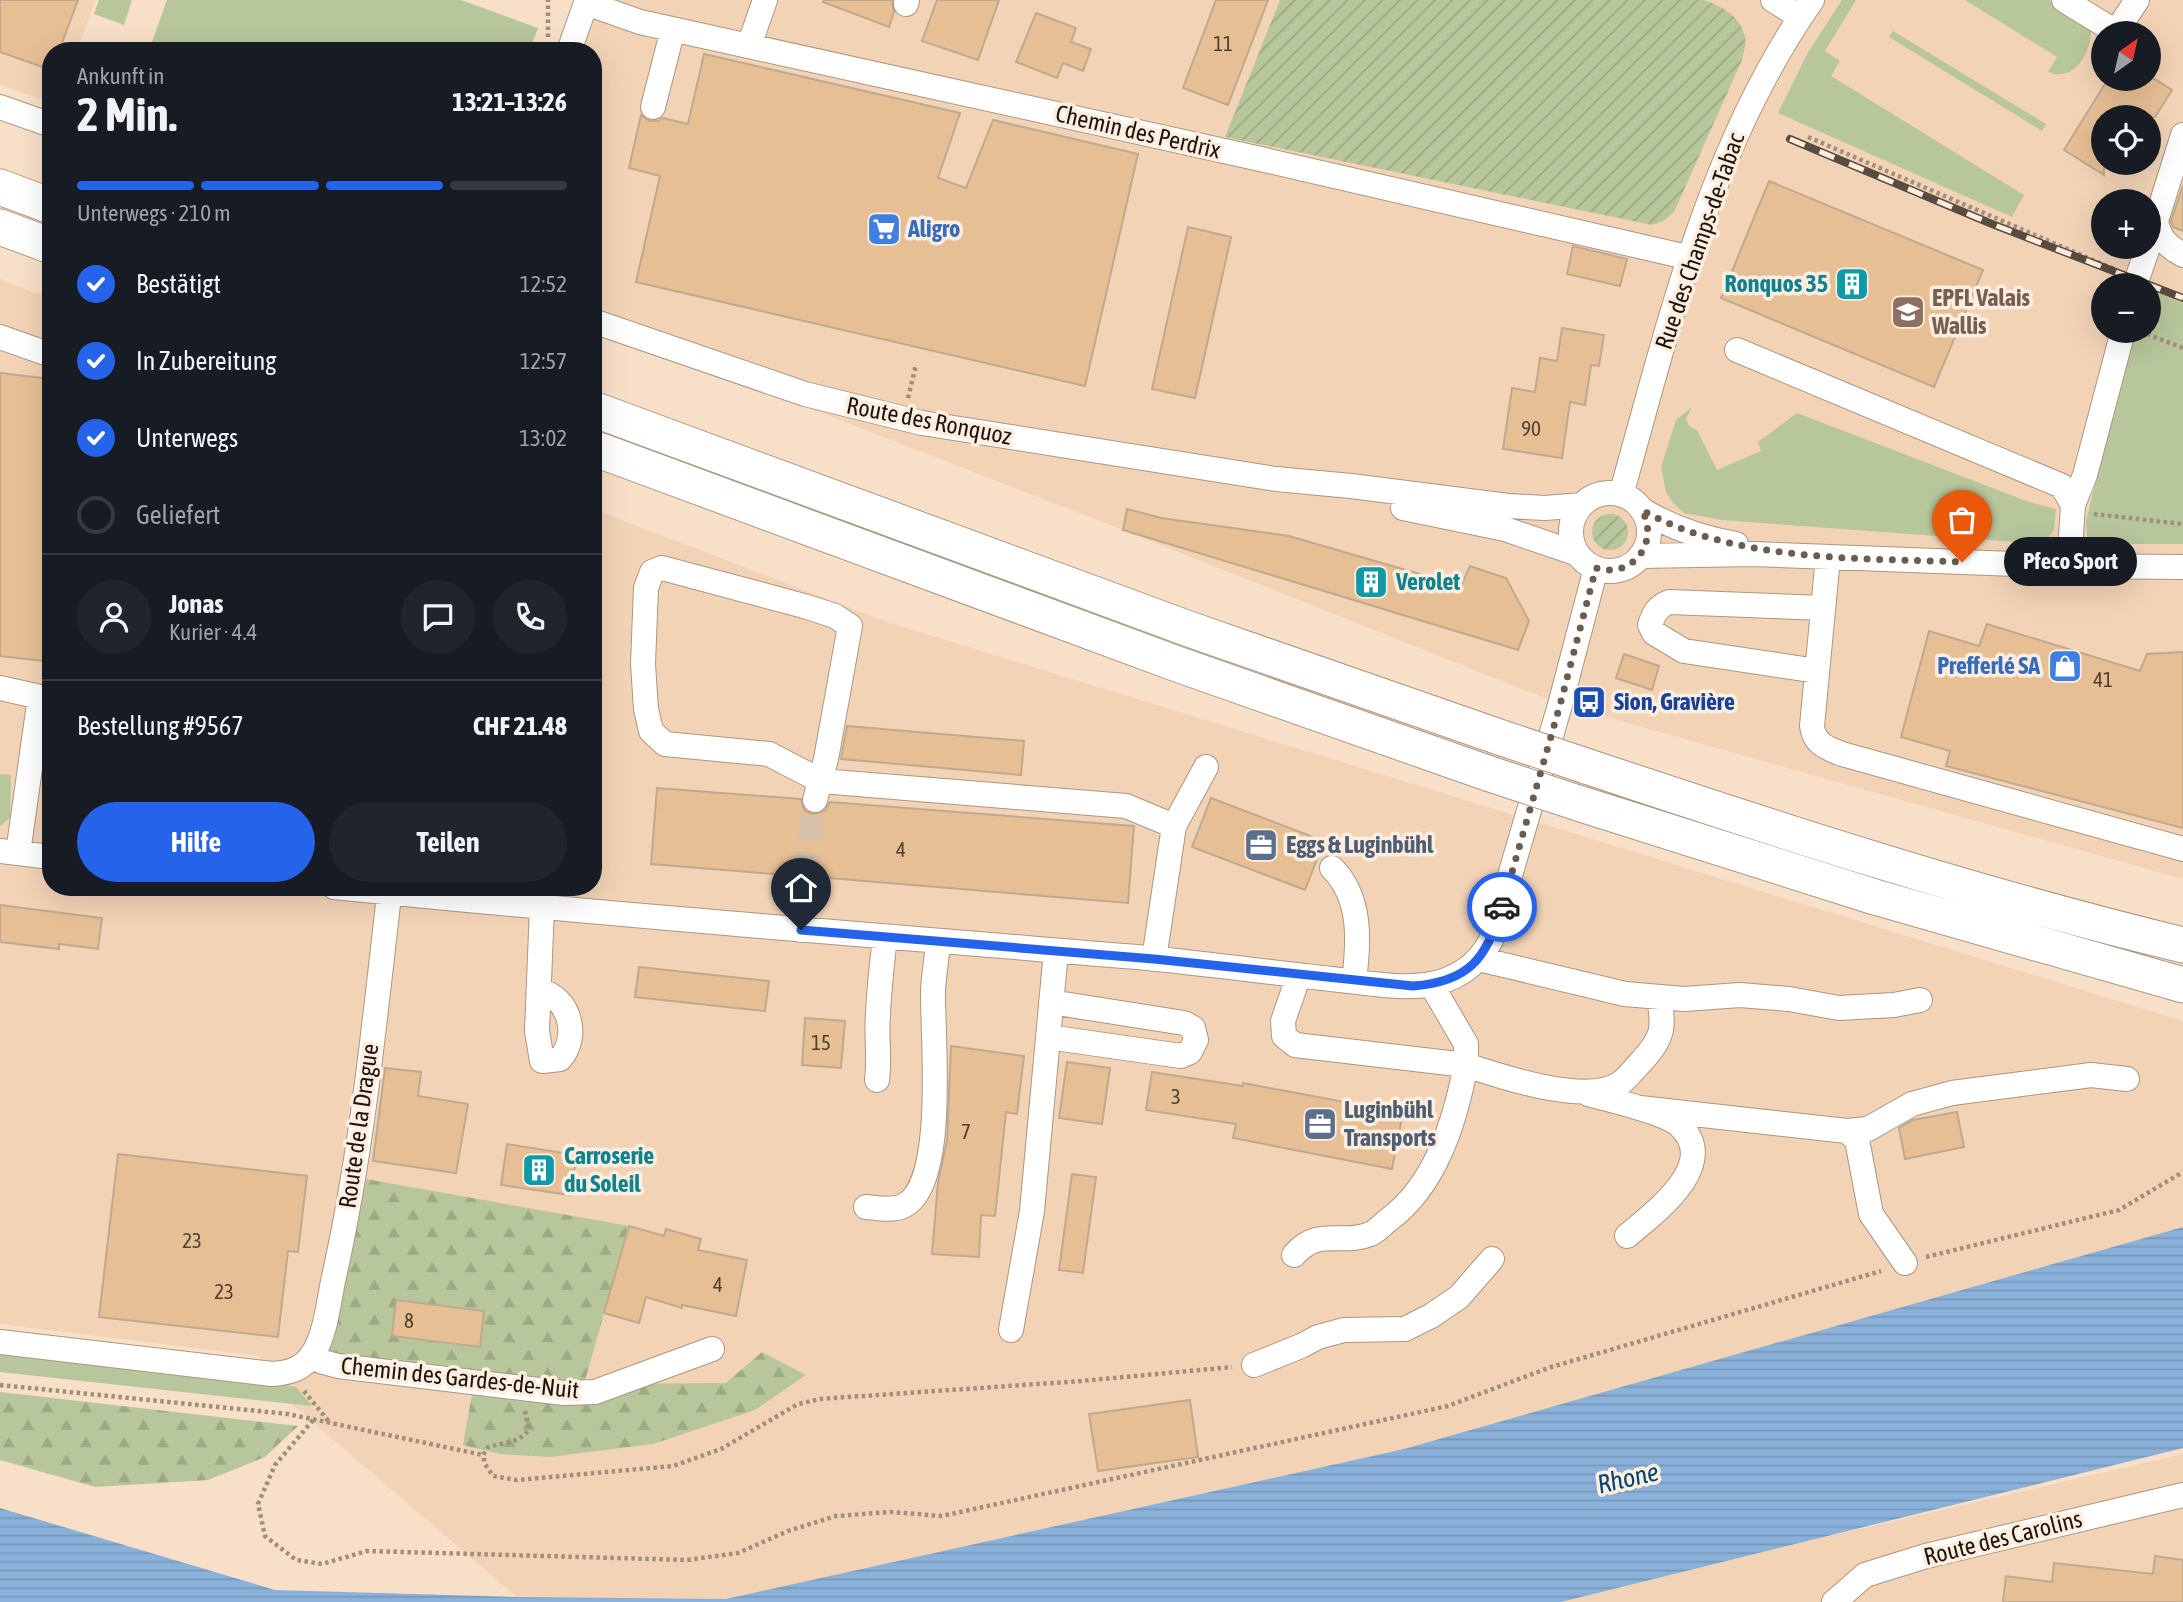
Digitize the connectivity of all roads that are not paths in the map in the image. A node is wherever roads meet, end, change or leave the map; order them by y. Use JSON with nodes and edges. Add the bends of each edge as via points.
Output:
{"nodes":[{"id":1,"x":765,"y":0,"type":"edge"},
{"id":2,"x":1773,"y":0,"type":"edge"},
{"id":3,"x":2064,"y":0,"type":"edge"},
{"id":4,"x":2137,"y":0,"type":"edge"},
{"id":5,"x":586,"y":2,"type":"edge"},
{"id":6,"x":1806,"y":8,"type":"edge"},
{"id":7,"x":2097,"y":21,"type":"edge"},
{"id":8,"x":2124,"y":21,"type":"edge"},
{"id":9,"x":673,"y":29,"type":"junction"},
{"id":10,"x":561,"y":42,"type":"edge"},
{"id":11,"x":749,"y":46,"type":"junction"},
{"id":12,"x":0,"y":107,"type":"edge"},
{"id":13,"x":653,"y":107,"type":"dead end"},
{"id":14,"x":42,"y":122,"type":"edge"},
{"id":15,"x":2183,"y":135,"type":"edge"},
{"id":16,"x":0,"y":187,"type":"edge"},
{"id":17,"x":42,"y":203,"type":"edge"},
{"id":18,"x":2161,"y":205,"type":"edge"},
{"id":19,"x":0,"y":227,"type":"edge"},
{"id":20,"x":2161,"y":236,"type":"edge"},
{"id":21,"x":42,"y":243,"type":"edge"},
{"id":22,"x":2183,"y":255,"type":"edge"},
{"id":23,"x":1691,"y":258,"type":"junction"},
{"id":24,"x":602,"y":324,"type":"edge"},
{"id":25,"x":0,"y":337,"type":"edge"},
{"id":26,"x":2120,"y":343,"type":"edge"},
{"id":27,"x":1737,"y":350,"type":"dead end"},
{"id":28,"x":42,"y":352,"type":"edge"},
{"id":29,"x":602,"y":412,"type":"edge"},
{"id":30,"x":602,"y":452,"type":"edge"},
{"id":31,"x":1276,"y":479,"type":"junction"},
{"id":32,"x":1621,"y":495,"type":"junction"},
{"id":33,"x":1582,"y":505,"type":"junction"},
{"id":34,"x":2073,"y":508,"type":"junction"},
{"id":35,"x":1642,"y":510,"type":"junction"},
{"id":36,"x":1640,"y":556,"type":"junction"},
{"id":37,"x":1824,"y":556,"type":"junction"},
{"id":38,"x":1587,"y":561,"type":"junction"},
{"id":39,"x":2069,"y":566,"type":"junction"},
{"id":40,"x":2183,"y":567,"type":"edge"},
{"id":41,"x":1823,"y":608,"type":"junction"},
{"id":42,"x":1817,"y":671,"type":"junction"},
{"id":43,"x":0,"y":688,"type":"edge"},
{"id":44,"x":1206,"y":767,"type":"dead end"},
{"id":45,"x":818,"y":791,"type":"junction"},
{"id":46,"x":1174,"y":826,"type":"junction"},
{"id":47,"x":2183,"y":849,"type":"edge"},
{"id":48,"x":9,"y":852,"type":"edge"},
{"id":49,"x":42,"y":856,"type":"edge"},
{"id":50,"x":1332,"y":868,"type":"dead end"},
{"id":51,"x":802,"y":876,"type":"tunnel mouth"},
{"id":52,"x":389,"y":896,"type":"edge"},
{"id":53,"x":444,"y":896,"type":"edge"},
{"id":54,"x":542,"y":907,"type":"junction"},
{"id":55,"x":801,"y":930,"type":"junction"},
{"id":56,"x":885,"y":937,"type":"junction"},
{"id":57,"x":939,"y":942,"type":"junction"},
{"id":58,"x":2183,"y":945,"type":"edge"},
{"id":59,"x":1056,"y":951,"type":"junction"},
{"id":60,"x":1154,"y":959,"type":"junction"},
{"id":61,"x":1479,"y":959,"type":"junction"},
{"id":62,"x":1299,"y":975,"type":"junction"},
{"id":63,"x":1353,"y":981,"type":"junction"},
{"id":64,"x":1431,"y":984,"type":"junction"},
{"id":65,"x":2183,"y":985,"type":"edge"},
{"id":66,"x":539,"y":990,"type":"dead end"},
{"id":67,"x":1659,"y":997,"type":"junction"},
{"id":68,"x":1920,"y":1000,"type":"dead end"},
{"id":69,"x":1051,"y":1002,"type":"junction"},
{"id":70,"x":1048,"y":1037,"type":"junction"},
{"id":71,"x":1466,"y":1065,"type":"junction"},
{"id":72,"x":2127,"y":1079,"type":"dead end"},
{"id":73,"x":877,"y":1080,"type":"dead end"},
{"id":74,"x":1584,"y":1093,"type":"junction"},
{"id":75,"x":1640,"y":1108,"type":"junction"},
{"id":76,"x":1847,"y":1131,"type":"junction"},
{"id":77,"x":866,"y":1207,"type":"dead end"},
{"id":78,"x":1627,"y":1236,"type":"dead end"},
{"id":79,"x":1294,"y":1255,"type":"dead end"},
{"id":80,"x":1492,"y":1259,"type":"dead end"},
{"id":81,"x":1905,"y":1263,"type":"road end"},
{"id":82,"x":1011,"y":1331,"type":"dead end"},
{"id":83,"x":0,"y":1342,"type":"edge"},
{"id":84,"x":712,"y":1349,"type":"dead end"},
{"id":85,"x":312,"y":1356,"type":"junction"},
{"id":86,"x":1254,"y":1365,"type":"road end"},
{"id":87,"x":2183,"y":1496,"type":"edge"},
{"id":88,"x":1834,"y":1602,"type":"edge"}],
"edges":[{"from":1,"to":11,"type":"street"},
{"from":2,"to":6,"type":"street"},
{"from":3,"to":7,"type":"street"},
{"from":4,"to":8,"type":"street"},
{"from":5,"to":9,"type":"street","name":"Chemin des Perdrix"},
{"from":5,"to":10,"type":"street"},
{"from":6,"to":23,"type":"street","name":"Rue des Champs-de-Tabac","via":[[1741,122]]},
{"from":9,"to":11,"type":"street","name":"Chemin des Perdrix"},
{"from":9,"to":13,"type":"street"},
{"from":11,"to":23,"type":"street","name":"Chemin des Perdrix"},
{"from":12,"to":14,"type":"street"},
{"from":15,"to":18,"type":"street"},
{"from":16,"to":17,"type":"highway"},
{"from":19,"to":21,"type":"highway"},
{"from":20,"to":22,"type":"street"},
{"from":23,"to":32,"type":"street","name":"Rue des Champs-de-Tabac"},
{"from":24,"to":31,"type":"street","name":"Route des Ronquoz","via":[[805,394],[889,416]]},
{"from":25,"to":28,"type":"street"},
{"from":26,"to":34,"type":"street"},
{"from":27,"to":34,"type":"street","via":[[2062,486]]},
{"from":29,"to":58,"type":"highway","bridge":true,"via":[[1201,634],[1502,738],[1978,890]]},
{"from":30,"to":65,"type":"highway","bridge":true,"via":[[1490,774],[1875,897]]},
{"from":31,"to":33,"type":"street","name":"Route des Ronquoz","via":[[1508,506]]},
{"from":31,"to":38,"type":"street","name":"Route des Ronquoz","via":[[1505,529]]},
{"from":32,"to":33,"type":"street","via":[[1600,494]]},
{"from":32,"to":35,"type":"street"},
{"from":33,"to":38,"type":"street","via":[[1571,528],[1572,542]]},
{"from":34,"to":39,"type":"street"},
{"from":35,"to":36,"type":"street","via":[[1648,537]]},
{"from":35,"to":37,"type":"street","via":[[1666,524],[1714,540]]},
{"from":36,"to":37,"type":"street"},
{"from":36,"to":38,"type":"street","via":[[1616,570]]},
{"from":37,"to":39,"type":"street"},
{"from":37,"to":41,"type":"street"},
{"from":38,"to":61,"type":"street","via":[[1560,705],[1498,920]]},
{"from":39,"to":40,"type":"street"},
{"from":41,"to":42,"type":"street"},
{"from":41,"to":42,"type":"street","via":[[1669,602],[1653,613],[1650,625],[1654,633],[1684,651]]},
{"from":42,"to":47,"type":"street","via":[[1812,726],[1813,736],[1823,746]]},
{"from":43,"to":48,"type":"street","via":[[40,697]]},
{"from":44,"to":46,"type":"street"},
{"from":45,"to":45,"type":"street","via":[[769,754],[665,744],[651,732],[643,664],[646,587],[652,572],[662,568],[804,606],[850,626]]},
{"from":45,"to":46,"type":"street","via":[[1126,806]]},
{"from":46,"to":60,"type":"street"},
{"from":48,"to":49,"type":"street"},
{"from":50,"to":63,"type":"street","via":[[1351,897],[1356,920]]},
{"from":51,"to":55,"type":"street"},
{"from":52,"to":85,"type":"street","name":"Route de la Drague","via":[[357,1158],[320,1338]]},
{"from":53,"to":54,"type":"street"},
{"from":54,"to":55,"type":"street"},
{"from":54,"to":66,"type":"street"},
{"from":55,"to":56,"type":"street"},
{"from":56,"to":57,"type":"street"},
{"from":56,"to":73,"type":"street","via":[[877,1015]]},
{"from":57,"to":59,"type":"street"},
{"from":57,"to":77,"type":"street","via":[[933,989],[931,1160],[915,1195],[904,1206]]},
{"from":59,"to":60,"type":"street"},
{"from":59,"to":69,"type":"street"},
{"from":60,"to":62,"type":"street"},
{"from":61,"to":64,"type":"street","via":[[1456,976]]},
{"from":61,"to":67,"type":"street","via":[[1625,995]]},
{"from":62,"to":63,"type":"street"},
{"from":62,"to":71,"type":"street","via":[[1283,1021],[1284,1036],[1295,1045]]},
{"from":63,"to":64,"type":"street"},
{"from":64,"to":71,"type":"street","via":[[1466,1044]]},
{"from":67,"to":68,"type":"street","via":[[1740,995],[1839,1008]]},
{"from":67,"to":74,"type":"street","via":[[1663,1026],[1655,1046],[1618,1085]]},
{"from":69,"to":70,"type":"street"},
{"from":69,"to":70,"type":"street","via":[[1184,1023],[1193,1028],[1196,1040],[1190,1052],[1181,1055]]},
{"from":70,"to":82,"type":"street","via":[[1032,1211]]},
{"from":71,"to":74,"type":"street","via":[[1530,1085]]},
{"from":71,"to":79,"type":"street","via":[[1458,1107],[1417,1192],[1369,1234],[1320,1238]]},
{"from":72,"to":76,"type":"street","via":[[2091,1075],[1952,1093],[1912,1104],[1868,1129]]},
{"from":74,"to":75,"type":"street"},
{"from":75,"to":76,"type":"street"},
{"from":75,"to":78,"type":"street","via":[[1679,1125],[1692,1143],[1693,1164],[1664,1204]]},
{"from":76,"to":81,"type":"street","via":[[1857,1140],[1871,1214]]},
{"from":80,"to":86,"type":"street","via":[[1459,1297],[1405,1329],[1345,1330]]},
{"from":83,"to":85,"type":"street","name":"Chemin des Gardes-de-Nuit","via":[[272,1374],[288,1372]]},
{"from":84,"to":85,"type":"street","name":"Chemin des Gardes-de-Nuit","via":[[595,1392],[564,1393],[338,1366]]},
{"from":87,"to":88,"type":"street","name":"Route des Carolins","via":[[1926,1556],[1865,1575]]}]}
